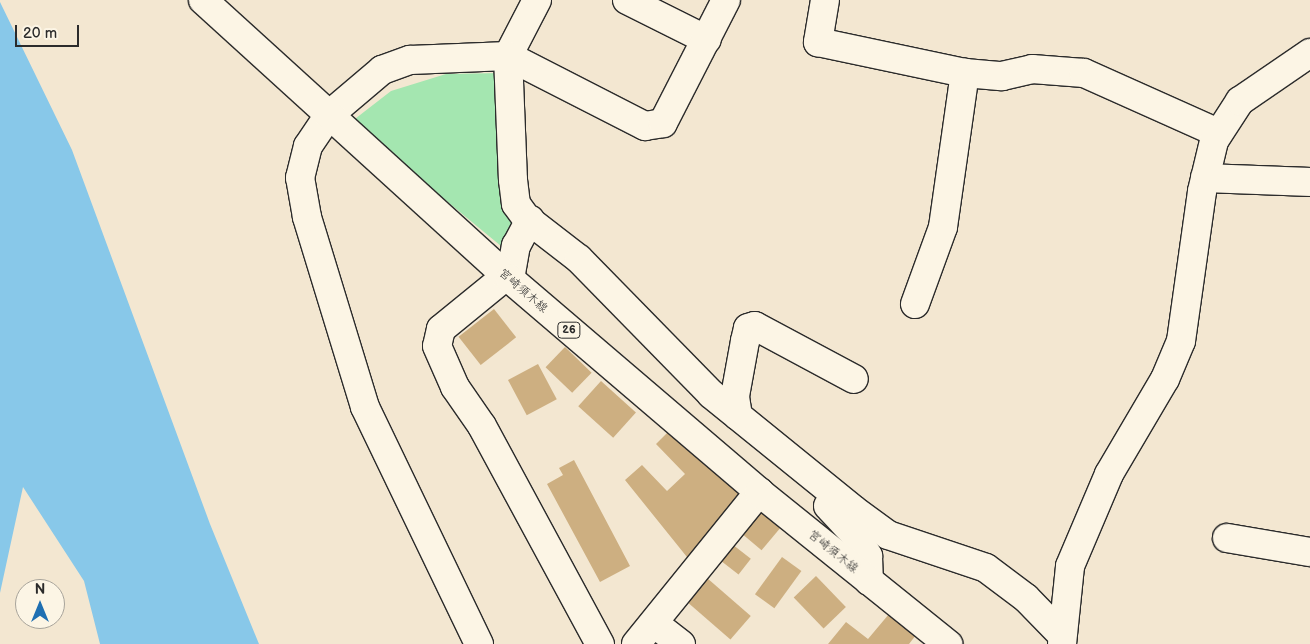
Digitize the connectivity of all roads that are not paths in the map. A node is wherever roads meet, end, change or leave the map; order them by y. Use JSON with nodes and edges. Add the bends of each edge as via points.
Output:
{"nodes":[{"id":1,"x":203,"y":0,"type":"edge"},
{"id":2,"x":538,"y":0,"type":"edge"},
{"id":3,"x":627,"y":0,"type":"edge"},
{"id":4,"x":726,"y":0,"type":"edge"},
{"id":5,"x":825,"y":0,"type":"edge"},
{"id":6,"x":707,"y":40,"type":"junction"},
{"id":7,"x":1310,"y":53,"type":"edge"},
{"id":8,"x":508,"y":56,"type":"junction"},
{"id":9,"x":965,"y":73,"type":"junction"},
{"id":10,"x":329,"y":115,"type":"junction"},
{"id":11,"x":1218,"y":133,"type":"junction"},
{"id":12,"x":1205,"y":178,"type":"junction"},
{"id":13,"x":1310,"y":182,"type":"edge"},
{"id":14,"x":530,"y":220,"type":"junction"},
{"id":15,"x":508,"y":278,"type":"junction"},
{"id":16,"x":915,"y":304,"type":"dead end"},
{"id":17,"x":854,"y":379,"type":"dead end"},
{"id":18,"x":738,"y":416,"type":"junction"},
{"id":19,"x":814,"y":479,"type":"junction"},
{"id":20,"x":759,"y":492,"type":"junction"},
{"id":21,"x":1226,"y":538,"type":"dead end"},
{"id":22,"x":1310,"y":552,"type":"edge"},
{"id":23,"x":869,"y":580,"type":"junction"},
{"id":24,"x":655,"y":624,"type":"junction"},
{"id":25,"x":1062,"y":640,"type":"edge"},
{"id":26,"x":479,"y":644,"type":"edge"},
{"id":27,"x":600,"y":644,"type":"edge"},
{"id":28,"x":636,"y":644,"type":"edge"},
{"id":29,"x":680,"y":644,"type":"edge"},
{"id":30,"x":948,"y":644,"type":"edge"}],
"edges":[{"from":1,"to":10,"type":"street","name":"宮崎須木線","number":"26"},
{"from":2,"to":8,"type":"street"},
{"from":3,"to":6,"type":"street"},
{"from":4,"to":6,"type":"street"},
{"from":5,"to":9,"type":"street","via":[[818,42]]},
{"from":6,"to":8,"type":"street","via":[[663,123],[645,126]]},
{"from":7,"to":11,"type":"street","via":[[1240,101]]},
{"from":8,"to":10,"type":"street","via":[[410,60],[382,70]]},
{"from":8,"to":14,"type":"street","via":[[516,204]]},
{"from":9,"to":11,"type":"street","via":[[1002,76],[1032,69],[1084,73]]},
{"from":9,"to":16,"type":"street","via":[[943,227]]},
{"from":10,"to":15,"type":"street","name":"宮崎須木線","number":"26"},
{"from":10,"to":26,"type":"street","via":[[308,146],[300,178],[307,217],[365,407]]},
{"from":11,"to":12,"type":"street"},
{"from":12,"to":13,"type":"street"},
{"from":12,"to":25,"type":"street","via":[[1181,341],[1165,378],[1109,474],[1070,566]]},
{"from":14,"to":15,"type":"street","via":[[516,246]]},
{"from":14,"to":18,"type":"street","via":[[579,259],[646,331]]},
{"from":15,"to":20,"type":"street","name":"宮崎須木線","number":"26"},
{"from":15,"to":27,"type":"street","via":[[440,329],[437,346],[455,387],[491,442]]},
{"from":17,"to":18,"type":"street","via":[[755,326],[748,328],[735,396]]},
{"from":18,"to":19,"type":"street"},
{"from":19,"to":23,"type":"street","via":[[816,491],[855,535],[868,556]]},
{"from":19,"to":25,"type":"street","via":[[888,534],[986,568],[1026,598]]},
{"from":20,"to":23,"type":"street","name":"宮崎須木線","number":"26"},
{"from":20,"to":24,"type":"street"},
{"from":21,"to":22,"type":"street"},
{"from":23,"to":30,"type":"street","name":"宮崎須木線","number":"26"},
{"from":24,"to":28,"type":"street"},
{"from":24,"to":29,"type":"street"}]}
